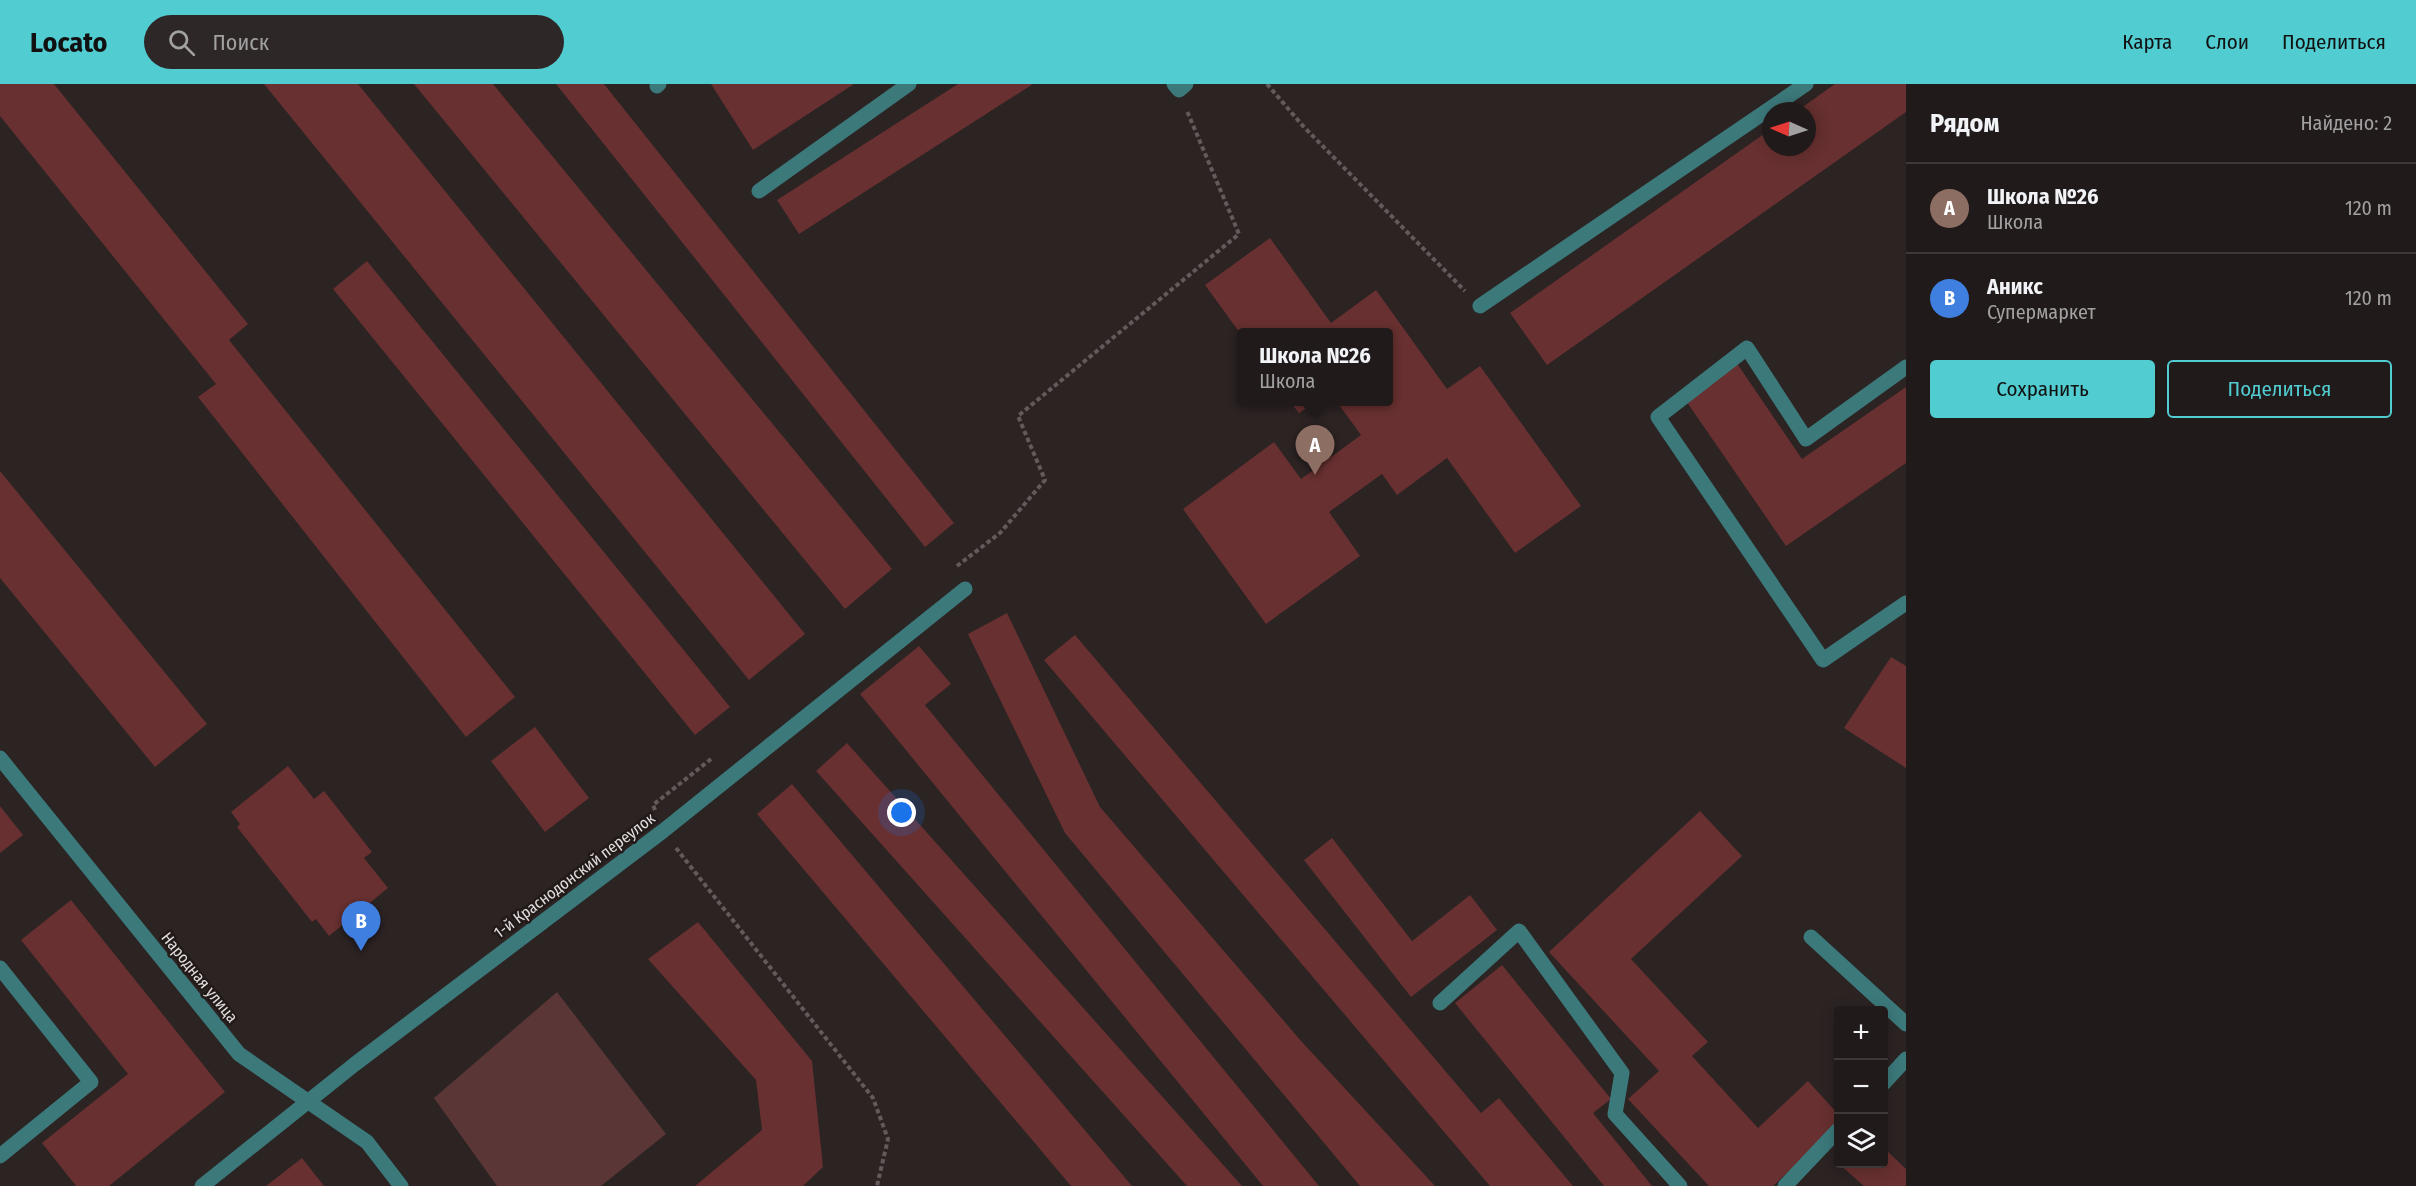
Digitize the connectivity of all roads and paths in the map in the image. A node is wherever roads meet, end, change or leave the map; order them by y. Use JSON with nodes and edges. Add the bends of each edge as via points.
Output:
{"nodes":[{"id":1,"x":909,"y":84,"type":"edge"},
{"id":2,"x":1267,"y":84,"type":"edge"},
{"id":3,"x":1806,"y":84,"type":"edge"},
{"id":4,"x":1180,"y":86,"type":"edge"},
{"id":5,"x":759,"y":191,"type":"dead end"},
{"id":6,"x":1480,"y":306,"type":"joint"},
{"id":7,"x":1906,"y":367,"type":"edge"},
{"id":8,"x":1000,"y":533,"type":"dead end"},
{"id":9,"x":965,"y":588,"type":"dead end"},
{"id":10,"x":1906,"y":603,"type":"edge"},
{"id":11,"x":0,"y":758,"type":"edge"},
{"id":12,"x":663,"y":831,"type":"junction"},
{"id":13,"x":1811,"y":937,"type":"dead end"},
{"id":14,"x":0,"y":968,"type":"edge"},
{"id":15,"x":1440,"y":1003,"type":"dead end"},
{"id":16,"x":1906,"y":1024,"type":"edge"},
{"id":17,"x":1906,"y":1059,"type":"edge"},
{"id":18,"x":1888,"y":1079,"type":"edge"},
{"id":19,"x":307,"y":1101,"type":"junction"},
{"id":20,"x":1834,"y":1135,"type":"edge"},
{"id":21,"x":0,"y":1156,"type":"edge"},
{"id":22,"x":202,"y":1186,"type":"edge"},
{"id":23,"x":401,"y":1186,"type":"edge"},
{"id":24,"x":877,"y":1186,"type":"edge"},
{"id":25,"x":1680,"y":1186,"type":"edge"},
{"id":26,"x":1785,"y":1186,"type":"edge"}],
"edges":[{"from":1,"to":5,"type":"street"},
{"from":2,"to":6,"type":"path"},
{"from":3,"to":6,"type":"street"},
{"from":4,"to":8,"type":"path","via":[[1239,234],[1018,416],[1045,480]]},
{"from":7,"to":10,"type":"street","via":[[1806,439],[1746,348],[1658,417],[1823,660]]},
{"from":9,"to":12,"type":"street","name":"1-й Краснодонский переулок"},
{"from":11,"to":19,"type":"street","name":"Народная улица","via":[[239,1054]]},
{"from":12,"to":19,"type":"street","name":"1-й Краснодонский переулок"},
{"from":12,"to":24,"type":"path","via":[[873,1098],[888,1139]]},
{"from":13,"to":16,"type":"street"},
{"from":14,"to":21,"type":"street","via":[[91,1082]]},
{"from":15,"to":25,"type":"street","via":[[1519,931],[1622,1073],[1615,1114]]},
{"from":17,"to":18,"type":"street"},
{"from":19,"to":22,"type":"street","name":"1-й Краснодонский переулок"},
{"from":19,"to":23,"type":"street","name":"Народная улица","via":[[366,1142]]},
{"from":20,"to":26,"type":"street"}]}
